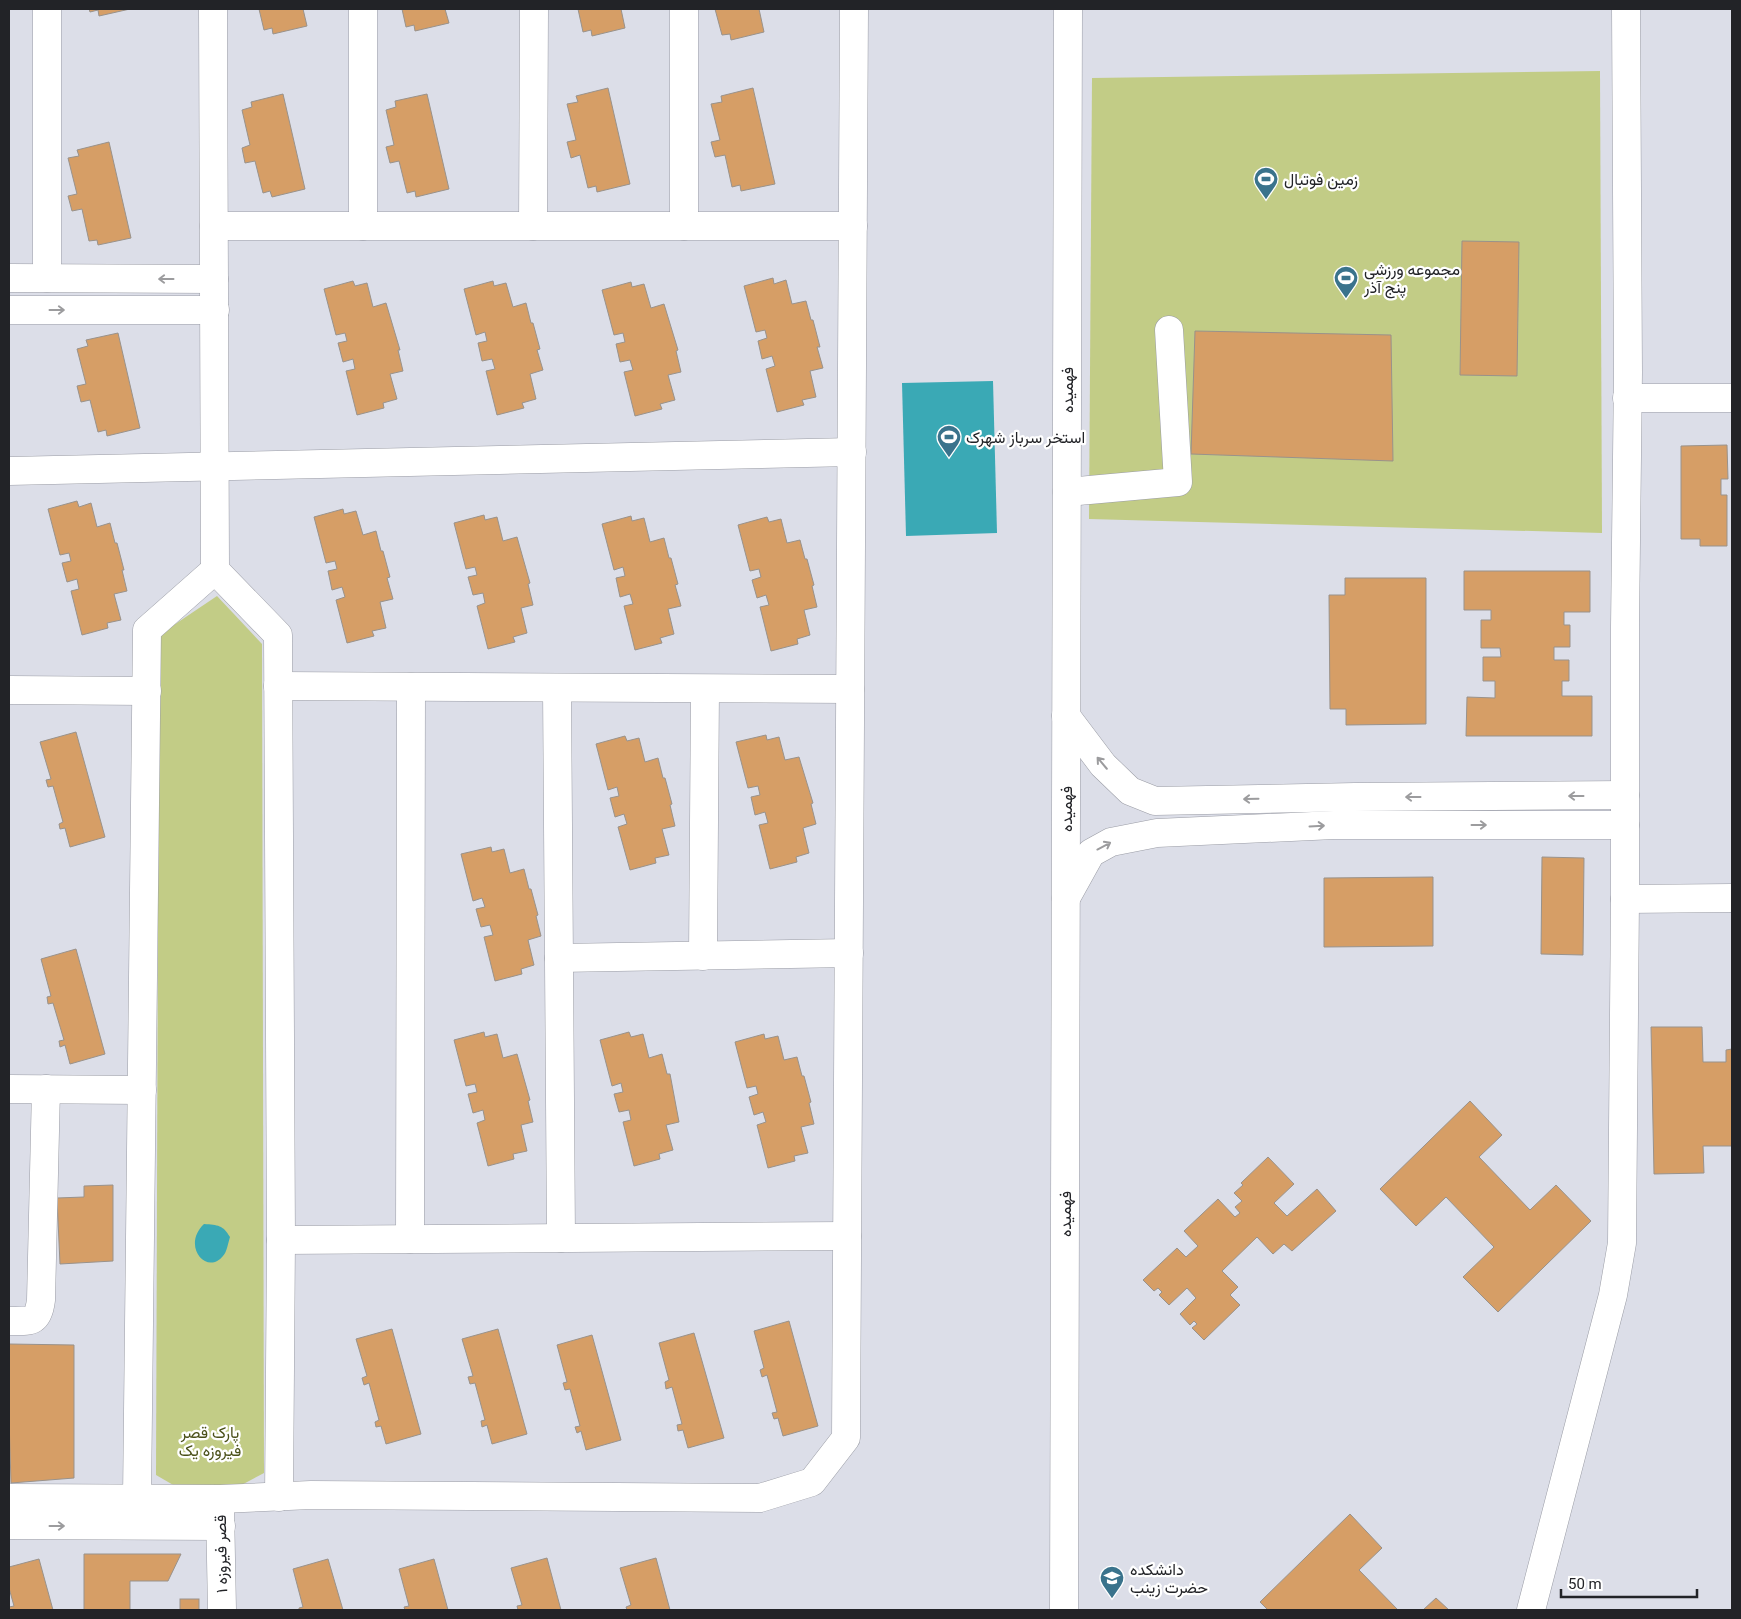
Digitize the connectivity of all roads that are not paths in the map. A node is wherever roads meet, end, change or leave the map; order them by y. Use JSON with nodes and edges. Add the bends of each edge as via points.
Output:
{"nodes":[{"id":1,"x":47,"y":9,"type":"edge"},
{"id":2,"x":213,"y":9,"type":"edge"},
{"id":3,"x":363,"y":9,"type":"edge"},
{"id":4,"x":534,"y":9,"type":"edge"},
{"id":5,"x":684,"y":9,"type":"edge"},
{"id":6,"x":854,"y":9,"type":"edge"},
{"id":7,"x":1068,"y":9,"type":"edge"},
{"id":8,"x":1626,"y":9,"type":"edge"},
{"id":9,"x":214,"y":226,"type":"junction"},
{"id":10,"x":363,"y":226,"type":"junction"},
{"id":11,"x":533,"y":226,"type":"junction"},
{"id":12,"x":684,"y":226,"type":"junction"},
{"id":13,"x":853,"y":226,"type":"junction"},
{"id":14,"x":9,"y":278,"type":"edge"},
{"id":15,"x":47,"y":278,"type":"junction"},
{"id":16,"x":214,"y":279,"type":"junction"},
{"id":17,"x":9,"y":310,"type":"edge"},
{"id":18,"x":214,"y":310,"type":"junction"},
{"id":19,"x":1169,"y":330,"type":"dead end"},
{"id":20,"x":1628,"y":398,"type":"junction"},
{"id":21,"x":1732,"y":398,"type":"edge"},
{"id":22,"x":852,"y":452,"type":"junction"},
{"id":23,"x":215,"y":466,"type":"junction"},
{"id":24,"x":9,"y":471,"type":"edge"},
{"id":25,"x":1067,"y":492,"type":"junction"},
{"id":26,"x":215,"y":570,"type":"junction"},
{"id":27,"x":278,"y":686,"type":"junction"},
{"id":28,"x":411,"y":687,"type":"junction"},
{"id":29,"x":557,"y":688,"type":"junction"},
{"id":30,"x":705,"y":689,"type":"junction"},
{"id":31,"x":9,"y":690,"type":"edge"},
{"id":32,"x":850,"y":690,"type":"junction"},
{"id":33,"x":147,"y":691,"type":"junction"},
{"id":34,"x":1066,"y":716,"type":"junction"},
{"id":35,"x":1625,"y":796,"type":"junction"},
{"id":36,"x":1625,"y":825,"type":"junction"},
{"id":37,"x":1066,"y":898,"type":"junction"},
{"id":38,"x":1732,"y":898,"type":"edge"},
{"id":39,"x":1625,"y":900,"type":"junction"},
{"id":40,"x":849,"y":953,"type":"junction"},
{"id":41,"x":703,"y":956,"type":"junction"},
{"id":42,"x":559,"y":958,"type":"junction"},
{"id":43,"x":9,"y":1089,"type":"edge"},
{"id":44,"x":46,"y":1090,"type":"junction"},
{"id":45,"x":142,"y":1090,"type":"junction"},
{"id":46,"x":847,"y":1236,"type":"junction"},
{"id":47,"x":561,"y":1238,"type":"junction"},
{"id":48,"x":410,"y":1239,"type":"junction"},
{"id":49,"x":281,"y":1240,"type":"junction"},
{"id":50,"x":9,"y":1321,"type":"edge"},
{"id":51,"x":279,"y":1496,"type":"junction"},
{"id":52,"x":9,"y":1498,"type":"edge"},
{"id":53,"x":137,"y":1498,"type":"junction"},
{"id":54,"x":220,"y":1498,"type":"junction"},
{"id":55,"x":9,"y":1525,"type":"edge"},
{"id":56,"x":221,"y":1526,"type":"junction"},
{"id":57,"x":222,"y":1610,"type":"edge"},
{"id":58,"x":1064,"y":1610,"type":"edge"},
{"id":59,"x":1531,"y":1610,"type":"edge"}],
"edges":[{"from":1,"to":15,"type":"street"},
{"from":2,"to":9,"type":"street"},
{"from":3,"to":10,"type":"street"},
{"from":4,"to":11,"type":"street"},
{"from":5,"to":12,"type":"street"},
{"from":6,"to":13,"type":"street"},
{"from":7,"to":25,"type":"street","name":"فهمیده"},
{"from":8,"to":20,"type":"street"},
{"from":9,"to":10,"type":"street"},
{"from":9,"to":16,"type":"street"},
{"from":10,"to":11,"type":"street"},
{"from":11,"to":12,"type":"street"},
{"from":12,"to":13,"type":"street"},
{"from":13,"to":22,"type":"street"},
{"from":14,"to":15,"type":"street"},
{"from":16,"to":15,"type":"street","one_way":true},
{"from":16,"to":18,"type":"street"},
{"from":17,"to":18,"type":"street","one_way":true},
{"from":18,"to":23,"type":"street"},
{"from":19,"to":25,"type":"street","via":[[1178,482]]},
{"from":20,"to":21,"type":"street"},
{"from":20,"to":35,"type":"street"},
{"from":22,"to":23,"type":"street"},
{"from":22,"to":32,"type":"street"},
{"from":23,"to":24,"type":"street"},
{"from":23,"to":26,"type":"street"},
{"from":25,"to":34,"type":"street","name":"فهمیده"},
{"from":26,"to":27,"type":"street","via":[[278,635]]},
{"from":26,"to":33,"type":"street","via":[[147,630]]},
{"from":27,"to":28,"type":"street"},
{"from":27,"to":49,"type":"street"},
{"from":28,"to":29,"type":"street"},
{"from":28,"to":48,"type":"street"},
{"from":29,"to":30,"type":"street"},
{"from":29,"to":42,"type":"street"},
{"from":30,"to":32,"type":"street"},
{"from":30,"to":41,"type":"street"},
{"from":31,"to":33,"type":"street"},
{"from":32,"to":40,"type":"street"},
{"from":33,"to":45,"type":"street"},
{"from":35,"to":34,"type":"street","one_way":true,"via":[[1155,801],[1130,791],[1103,765]]},
{"from":34,"to":37,"type":"street","name":"فهمیده"},
{"from":35,"to":36,"type":"street"},
{"from":37,"to":36,"type":"street","one_way":true,"via":[[1090,853],[1112,842],[1157,834],[1334,825]]},
{"from":36,"to":39,"type":"street"},
{"from":37,"to":58,"type":"street","name":"فهمیده"},
{"from":38,"to":39,"type":"street"},
{"from":39,"to":59,"type":"street","via":[[1622,1243],[1613,1295]]},
{"from":40,"to":41,"type":"street"},
{"from":40,"to":46,"type":"street"},
{"from":41,"to":42,"type":"street"},
{"from":42,"to":47,"type":"street"},
{"from":43,"to":44,"type":"street"},
{"from":44,"to":45,"type":"street"},
{"from":44,"to":50,"type":"street","via":[[40,1311],[32,1320]]},
{"from":45,"to":53,"type":"street"},
{"from":46,"to":47,"type":"street"},
{"from":46,"to":51,"type":"street","via":[[846,1438],[812,1482],[760,1498]]},
{"from":47,"to":48,"type":"street"},
{"from":48,"to":49,"type":"street"},
{"from":49,"to":51,"type":"street"},
{"from":51,"to":54,"type":"street"},
{"from":52,"to":53,"type":"street"},
{"from":53,"to":54,"type":"street"},
{"from":54,"to":56,"type":"street","name":"قصر فیروزه ۱"},
{"from":55,"to":56,"type":"street","one_way":true},
{"from":56,"to":57,"type":"street","name":"قصر فیروزه ۱"}]}
